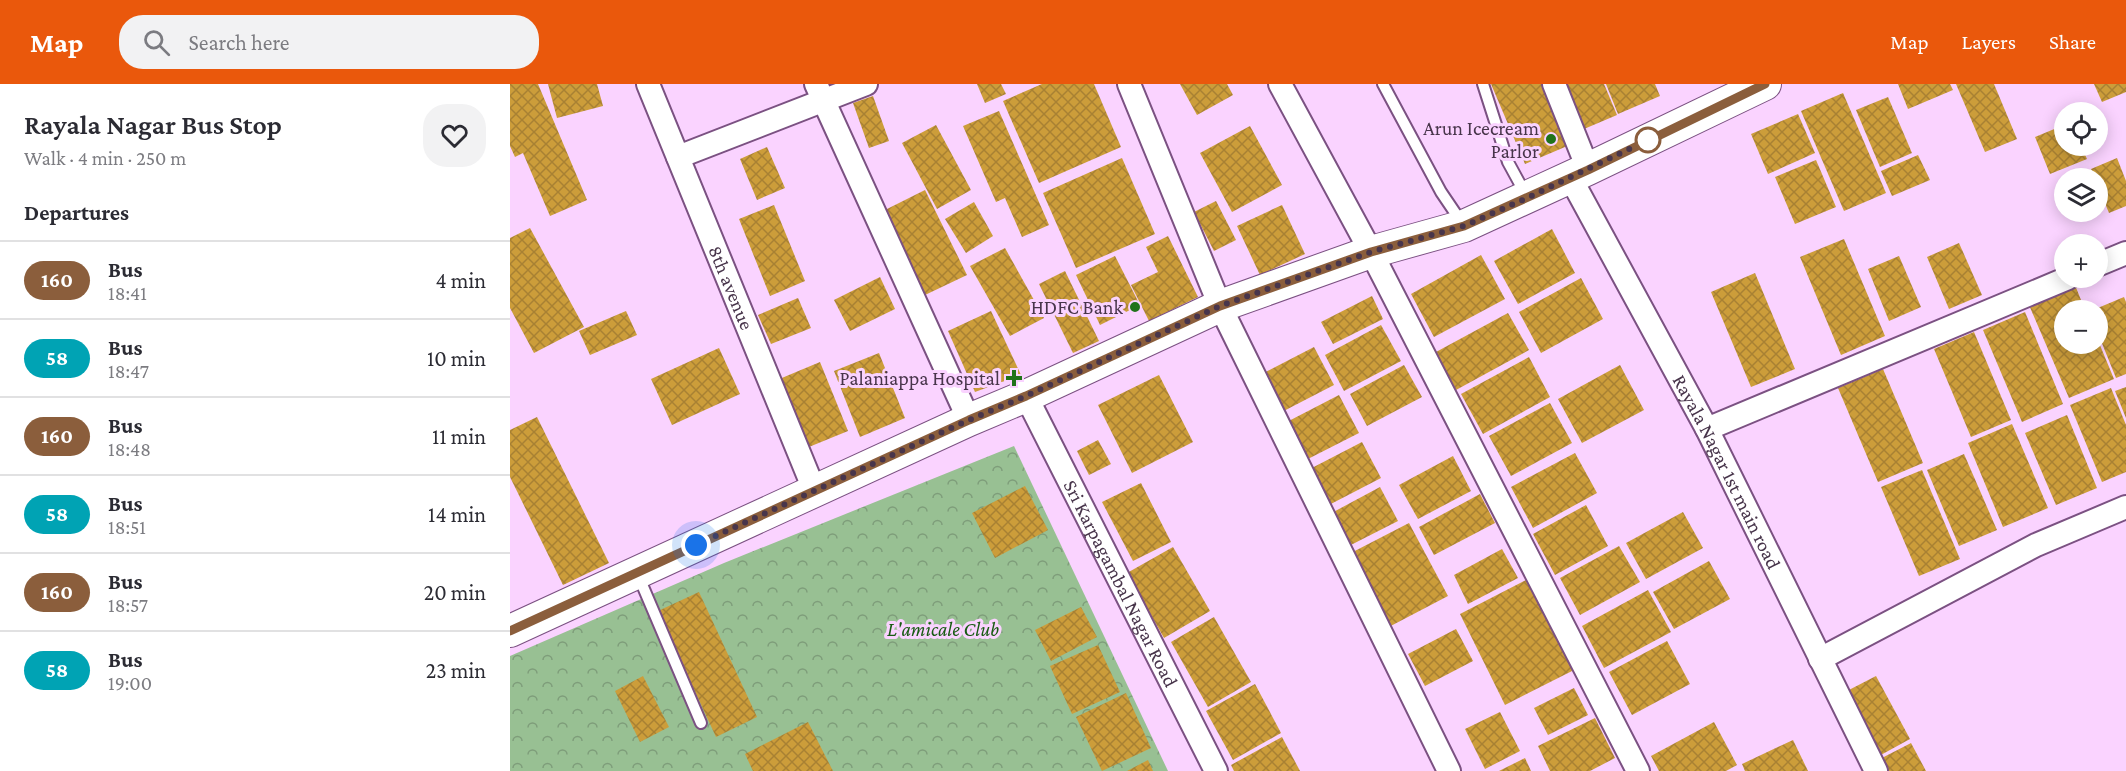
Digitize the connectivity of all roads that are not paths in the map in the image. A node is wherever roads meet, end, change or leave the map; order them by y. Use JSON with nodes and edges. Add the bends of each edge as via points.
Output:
{"nodes":[{"id":1,"x":648,"y":84,"type":"edge"},
{"id":2,"x":866,"y":84,"type":"edge"},
{"id":3,"x":1129,"y":84,"type":"edge"},
{"id":4,"x":1280,"y":84,"type":"edge"},
{"id":5,"x":1383,"y":84,"type":"edge"},
{"id":6,"x":1483,"y":84,"type":"edge"},
{"id":7,"x":1554,"y":84,"type":"edge"},
{"id":8,"x":1765,"y":84,"type":"edge"},
{"id":9,"x":820,"y":93,"type":"edge"},
{"id":10,"x":678,"y":157,"type":"junction"},
{"id":11,"x":1579,"y":173,"type":"junction"},
{"id":12,"x":1527,"y":198,"type":"junction"},
{"id":13,"x":1464,"y":226,"type":"junction"},
{"id":14,"x":1371,"y":252,"type":"junction"},
{"id":15,"x":2126,"y":253,"type":"edge"},
{"id":16,"x":2108,"y":260,"type":"edge"},
{"id":17,"x":2054,"y":284,"type":"edge"},
{"id":18,"x":1220,"y":306,"type":"junction"},
{"id":19,"x":1026,"y":396,"type":"junction"},
{"id":20,"x":969,"y":420,"type":"junction"},
{"id":21,"x":1707,"y":429,"type":"junction"},
{"id":22,"x":814,"y":492,"type":"junction"},
{"id":23,"x":2126,"y":507,"type":"edge"},
{"id":24,"x":637,"y":572,"type":"junction"},
{"id":25,"x":510,"y":631,"type":"edge"},
{"id":26,"x":1820,"y":659,"type":"junction"},
{"id":27,"x":701,"y":723,"type":"dead end"},
{"id":28,"x":1216,"y":771,"type":"edge"},
{"id":29,"x":1449,"y":771,"type":"edge"},
{"id":30,"x":1638,"y":771,"type":"edge"},
{"id":31,"x":1876,"y":771,"type":"edge"}],
"edges":[{"from":1,"to":10,"type":"street","name":"8th avenue"},
{"from":2,"to":9,"type":"street"},
{"from":3,"to":18,"type":"street"},
{"from":4,"to":14,"type":"street"},
{"from":5,"to":13,"type":"lane","via":[[1441,192]]},
{"from":6,"to":12,"type":"lane","via":[[1508,162]]},
{"from":7,"to":11,"type":"street","name":"Rayala Nagar 1st main road"},
{"from":8,"to":11,"type":"main road"},
{"from":9,"to":10,"type":"street"},
{"from":9,"to":20,"type":"street"},
{"from":10,"to":22,"type":"street","name":"8th avenue"},
{"from":11,"to":12,"type":"main road"},
{"from":11,"to":21,"type":"street","name":"Rayala Nagar 1st main road"},
{"from":12,"to":13,"type":"main road"},
{"from":13,"to":14,"type":"main road"},
{"from":14,"to":18,"type":"main road"},
{"from":14,"to":30,"type":"street"},
{"from":15,"to":16,"type":"street"},
{"from":17,"to":21,"type":"street"},
{"from":18,"to":19,"type":"main road"},
{"from":18,"to":29,"type":"street"},
{"from":19,"to":20,"type":"main road"},
{"from":19,"to":28,"type":"street","name":"Sri Karpagambal Nagar Road"},
{"from":20,"to":22,"type":"main road"},
{"from":21,"to":26,"type":"street","name":"Rayala Nagar 1st main road"},
{"from":22,"to":24,"type":"main road"},
{"from":23,"to":26,"type":"street","via":[[2036,545]]},
{"from":24,"to":25,"type":"main road"},
{"from":24,"to":27,"type":"lane"},
{"from":26,"to":31,"type":"street","name":"Rayala Nagar 1st main road"}]}
